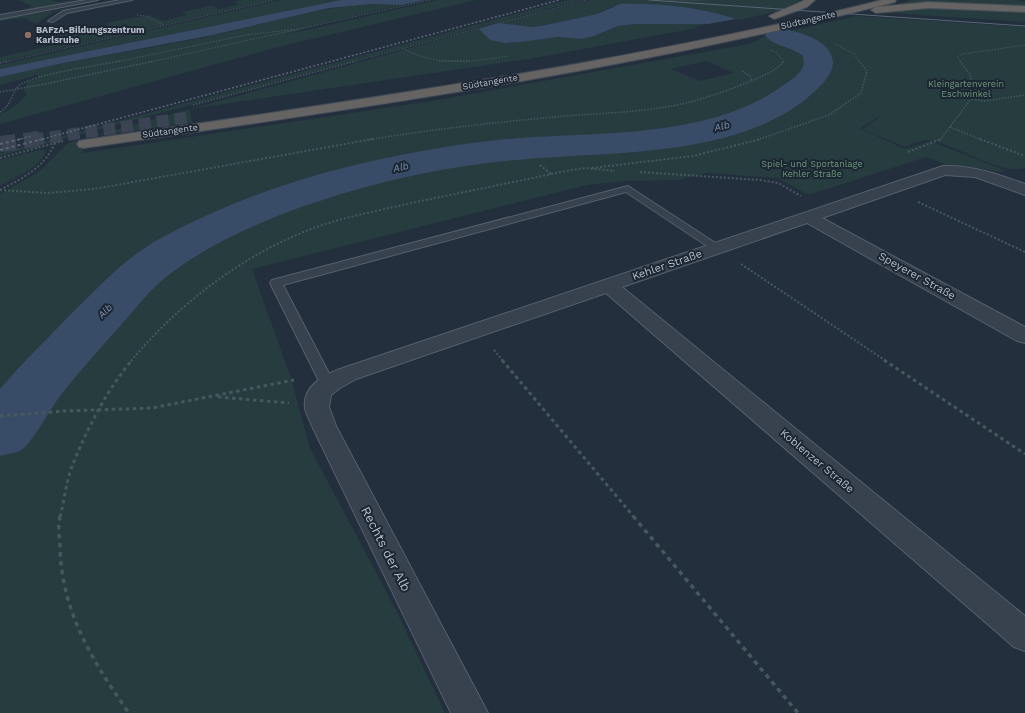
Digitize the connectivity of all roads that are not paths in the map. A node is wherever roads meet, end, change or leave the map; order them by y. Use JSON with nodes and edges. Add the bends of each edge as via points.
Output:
{"nodes":[{"id":1,"x":95,"y":0,"type":"edge"},
{"id":2,"x":129,"y":0,"type":"edge"},
{"id":3,"x":811,"y":0,"type":"edge"},
{"id":4,"x":892,"y":0,"type":"edge"},
{"id":5,"x":100,"y":5,"type":"junction"},
{"id":6,"x":815,"y":9,"type":"dead end"},
{"id":7,"x":1025,"y":9,"type":"edge"},
{"id":8,"x":833,"y":15,"type":"junction"},
{"id":9,"x":0,"y":17,"type":"edge"},
{"id":10,"x":763,"y":21,"type":"junction"},
{"id":11,"x":191,"y":117,"type":"tunnel mouth"},
{"id":12,"x":84,"y":144,"type":"dead end"},
{"id":13,"x":1025,"y":190,"type":"edge"},
{"id":14,"x":808,"y":217,"type":"junction"},
{"id":15,"x":718,"y":248,"type":"junction"},
{"id":16,"x":608,"y":285,"type":"junction"},
{"id":17,"x":1025,"y":336,"type":"edge"},
{"id":18,"x":322,"y":395,"type":"junction"},
{"id":19,"x":1025,"y":636,"type":"edge"},
{"id":20,"x":470,"y":713,"type":"edge"}],
"edges":[{"from":1,"to":9,"type":"lane"},
{"from":2,"to":5,"type":"lane"},
{"from":3,"to":10,"type":"highway"},
{"from":4,"to":8,"type":"highway","name":"Südtangente"},
{"from":5,"to":5,"type":"lane","via":[[65,12],[51,21],[92,13]]},
{"from":6,"to":10,"type":"highway","name":"Südtangente"},
{"from":7,"to":8,"type":"highway","via":[[929,5]]},
{"from":8,"to":12,"type":"highway","name":"Südtangente","via":[[713,41],[536,74]]},
{"from":10,"to":11,"type":"highway","name":"Südtangente","via":[[524,67]]},
{"from":13,"to":14,"type":"street","name":"Kehler Straße","via":[[985,174],[952,170]]},
{"from":14,"to":15,"type":"street","name":"Kehler Straße"},
{"from":14,"to":17,"type":"street","name":"Speyerer Straße"},
{"from":15,"to":16,"type":"street","name":"Kehler Straße"},
{"from":15,"to":18,"type":"lane","via":[[628,189],[276,283]]},
{"from":16,"to":18,"type":"street","name":"Kehler Straße","via":[[348,374]]},
{"from":16,"to":19,"type":"street","name":"Koblenzer Straße"},
{"from":18,"to":20,"type":"street","name":"Rechts der Alb","via":[[324,426]]}]}
